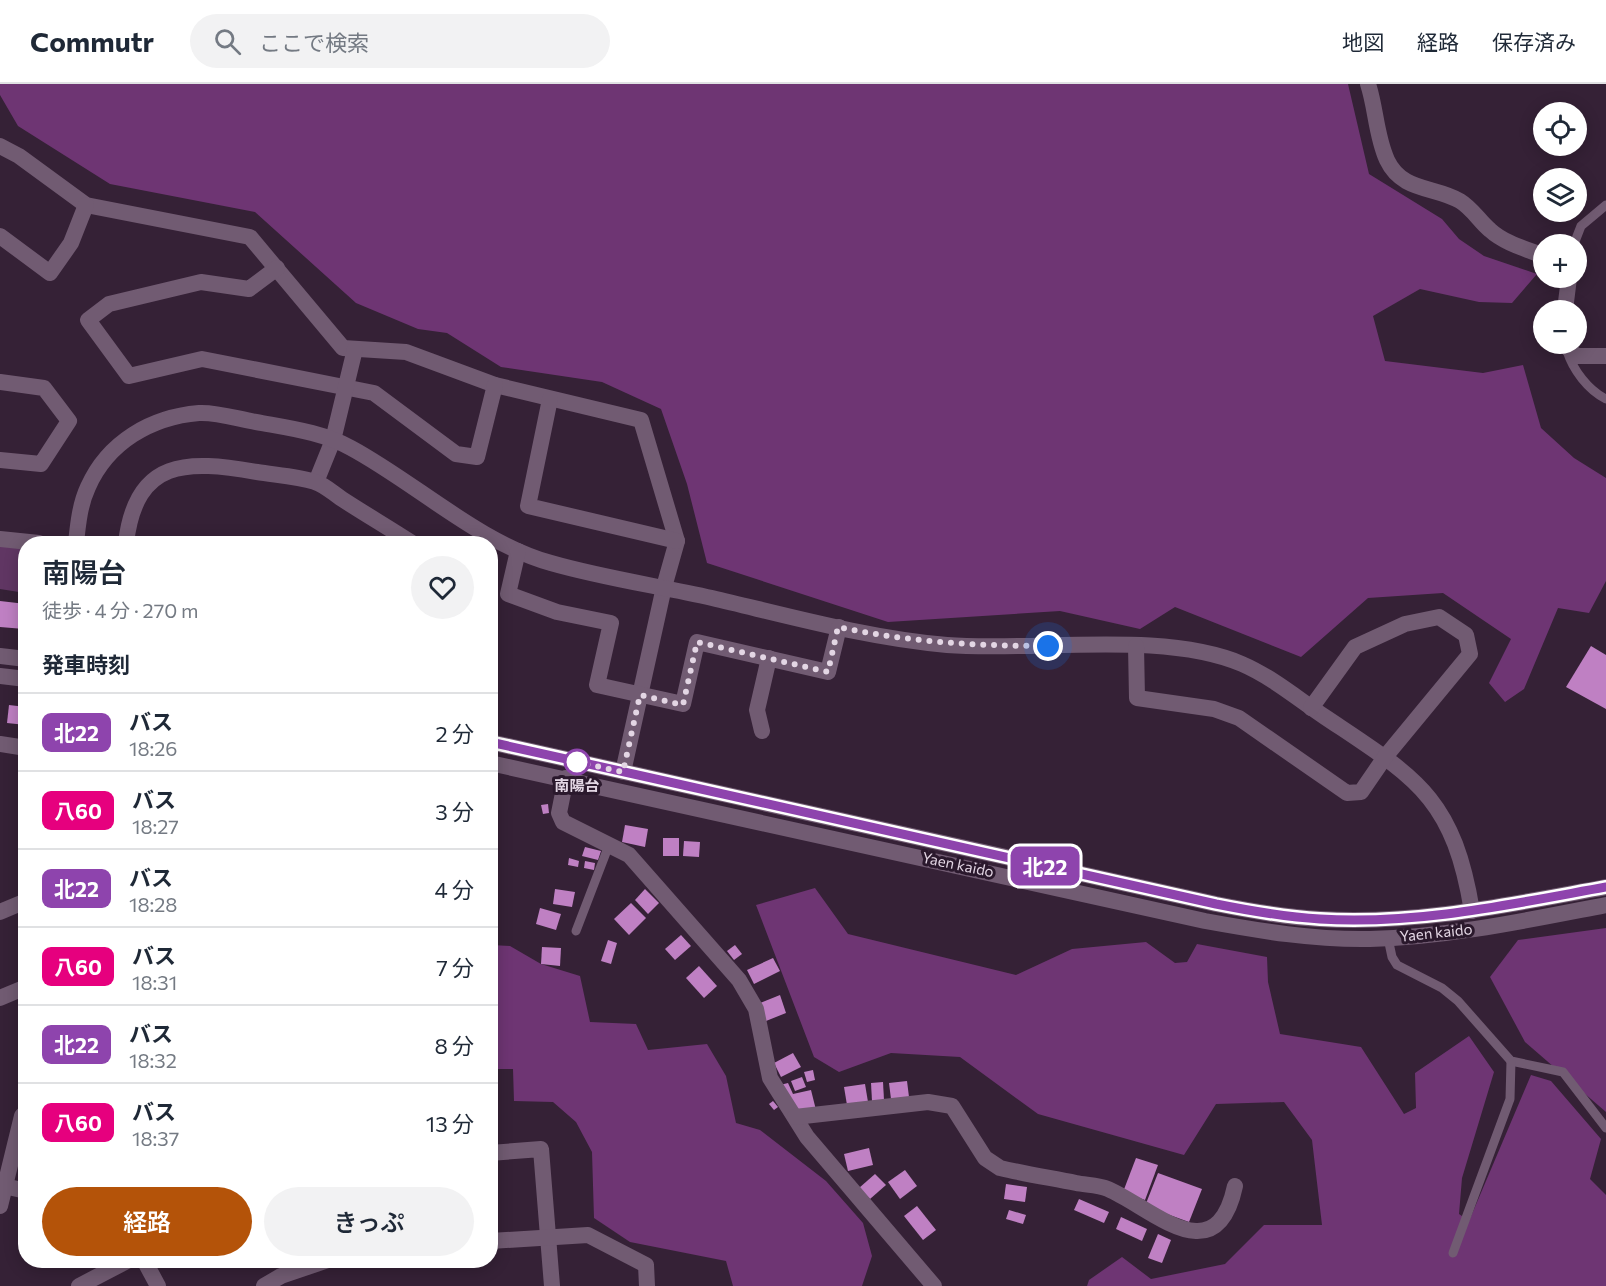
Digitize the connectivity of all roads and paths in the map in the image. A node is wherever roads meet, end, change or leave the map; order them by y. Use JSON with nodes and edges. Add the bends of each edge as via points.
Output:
{"nodes":[{"id":1,"x":1368,"y":84,"type":"edge"},
{"id":2,"x":0,"y":146,"type":"edge"},
{"id":3,"x":86,"y":205,"type":"junction"},
{"id":4,"x":1606,"y":205,"type":"edge"},
{"id":5,"x":1578,"y":234,"type":"edge"},
{"id":6,"x":0,"y":236,"type":"edge"},
{"id":7,"x":1533,"y":251,"type":"edge"},
{"id":8,"x":277,"y":268,"type":"junction"},
{"id":9,"x":355,"y":349,"type":"junction"},
{"id":10,"x":1568,"y":354,"type":"edge"},
{"id":11,"x":1574,"y":354,"type":"edge"},
{"id":12,"x":1606,"y":356,"type":"edge"},
{"id":13,"x":0,"y":382,"type":"edge"},
{"id":14,"x":495,"y":384,"type":"junction"},
{"id":15,"x":344,"y":387,"type":"junction"},
{"id":16,"x":550,"y":399,"type":"junction"},
{"id":17,"x":1606,"y":399,"type":"edge"},
{"id":18,"x":333,"y":440,"type":"junction"},
{"id":19,"x":0,"y":460,"type":"edge"},
{"id":20,"x":316,"y":482,"type":"junction"},
{"id":21,"x":77,"y":536,"type":"edge"},
{"id":22,"x":127,"y":536,"type":"edge"},
{"id":23,"x":401,"y":536,"type":"edge"},
{"id":24,"x":494,"y":536,"type":"edge"},
{"id":25,"x":0,"y":539,"type":"edge"},
{"id":26,"x":498,"y":539,"type":"edge"},
{"id":27,"x":18,"y":541,"type":"edge"},
{"id":28,"x":677,"y":541,"type":"junction"},
{"id":29,"x":518,"y":551,"type":"junction"},
{"id":30,"x":664,"y":587,"type":"junction"},
{"id":31,"x":838,"y":627,"type":"junction"},
{"id":32,"x":1136,"y":646,"type":"junction"},
{"id":33,"x":0,"y":656,"type":"edge"},
{"id":34,"x":18,"y":657,"type":"edge"},
{"id":35,"x":769,"y":658,"type":"junction"},
{"id":36,"x":0,"y":676,"type":"edge"},
{"id":37,"x":18,"y":678,"type":"edge"},
{"id":38,"x":640,"y":695,"type":"junction"},
{"id":39,"x":1311,"y":708,"type":"junction"},
{"id":40,"x":762,"y":731,"type":"dead end"},
{"id":41,"x":0,"y":744,"type":"edge"},
{"id":42,"x":498,"y":744,"type":"edge"},
{"id":43,"x":18,"y":747,"type":"edge"},
{"id":44,"x":1385,"y":757,"type":"junction"},
{"id":45,"x":498,"y":765,"type":"edge"},
{"id":46,"x":623,"y":772,"type":"junction"},
{"id":47,"x":566,"y":778,"type":"junction"},
{"id":48,"x":609,"y":845,"type":"junction"},
{"id":49,"x":1606,"y":887,"type":"edge"},
{"id":50,"x":18,"y":904,"type":"edge"},
{"id":51,"x":1606,"y":905,"type":"edge"},
{"id":52,"x":1472,"y":911,"type":"junction"},
{"id":53,"x":0,"y":912,"type":"edge"},
{"id":54,"x":576,"y":930,"type":"dead end"},
{"id":55,"x":1388,"y":938,"type":"junction"},
{"id":56,"x":18,"y":990,"type":"edge"},
{"id":57,"x":0,"y":998,"type":"edge"},
{"id":58,"x":1511,"y":1061,"type":"junction"},
{"id":59,"x":795,"y":1117,"type":"junction"},
{"id":60,"x":1606,"y":1128,"type":"edge"},
{"id":61,"x":18,"y":1137,"type":"edge"},
{"id":62,"x":498,"y":1152,"type":"edge"},
{"id":63,"x":2,"y":1186,"type":"edge"},
{"id":64,"x":1235,"y":1186,"type":"dead end"},
{"id":65,"x":18,"y":1189,"type":"edge"},
{"id":66,"x":0,"y":1206,"type":"edge"},
{"id":67,"x":549,"y":1238,"type":"junction"},
{"id":68,"x":498,"y":1241,"type":"edge"},
{"id":69,"x":1453,"y":1253,"type":"dead end"},
{"id":70,"x":114,"y":1268,"type":"edge"},
{"id":71,"x":148,"y":1268,"type":"edge"},
{"id":72,"x":304,"y":1268,"type":"edge"},
{"id":73,"x":79,"y":1286,"type":"edge"},
{"id":74,"x":158,"y":1286,"type":"edge"},
{"id":75,"x":264,"y":1286,"type":"edge"},
{"id":76,"x":552,"y":1286,"type":"edge"},
{"id":77,"x":647,"y":1286,"type":"edge"},
{"id":78,"x":934,"y":1286,"type":"edge"}],
"edges":[{"from":1,"to":7,"type":"street","via":[[1387,161],[1399,176],[1414,186],[1459,200],[1490,230]]},
{"from":2,"to":3,"type":"street"},
{"from":3,"to":6,"type":"street","via":[[71,243],[50,273]]},
{"from":3,"to":8,"type":"street","via":[[250,237]]},
{"from":4,"to":5,"type":"lane","via":[[1581,226]]},
{"from":8,"to":9,"type":"street","via":[[344,348]]},
{"from":8,"to":15,"type":"street","via":[[249,290],[201,282],[109,304],[88,321],[129,376],[202,359]]},
{"from":9,"to":14,"type":"street","via":[[406,352]]},
{"from":9,"to":15,"type":"street"},
{"from":10,"to":17,"type":"lane","via":[[1594,393]]},
{"from":11,"to":12,"type":"street"},
{"from":13,"to":19,"type":"street","via":[[44,388],[69,422],[41,464]]},
{"from":14,"to":15,"type":"street","via":[[477,457],[456,454],[374,393]]},
{"from":14,"to":16,"type":"street"},
{"from":15,"to":18,"type":"street"},
{"from":16,"to":28,"type":"street","via":[[641,420]]},
{"from":16,"to":28,"type":"street","via":[[528,506]]},
{"from":18,"to":20,"type":"street"},
{"from":18,"to":21,"type":"street","via":[[311,432],[206,413],[154,423],[127,437],[88,484]]},
{"from":18,"to":24,"type":"street","via":[[349,446]]},
{"from":20,"to":22,"type":"street","via":[[210,464],[188,465],[167,472],[148,486],[136,501]]},
{"from":20,"to":23,"type":"street"},
{"from":25,"to":27,"type":"street"},
{"from":26,"to":29,"type":"street"},
{"from":28,"to":30,"type":"street"},
{"from":29,"to":30,"type":"street","via":[[550,563]]},
{"from":29,"to":38,"type":"street","via":[[508,594],[557,612],[611,623],[597,685]]},
{"from":30,"to":31,"type":"street"},
{"from":30,"to":38,"type":"street"},
{"from":31,"to":32,"type":"street","via":[[948,645]]},
{"from":31,"to":35,"type":"street","via":[[828,672]]},
{"from":32,"to":39,"type":"street","via":[[1210,653],[1240,663],[1267,676]]},
{"from":32,"to":44,"type":"street","via":[[1137,698],[1214,709],[1239,718],[1347,793],[1361,792]]},
{"from":33,"to":34,"type":"street"},
{"from":35,"to":38,"type":"street","via":[[697,642],[683,705]]},
{"from":35,"to":40,"type":"street","via":[[757,710]]},
{"from":36,"to":37,"type":"street"},
{"from":38,"to":46,"type":"street"},
{"from":39,"to":44,"type":"street"},
{"from":39,"to":44,"type":"street","via":[[1355,647],[1405,624],[1439,617],[1466,635],[1470,654]]},
{"from":41,"to":43,"type":"street"},
{"from":42,"to":46,"type":"street","name":"Yaen kaido"},
{"from":44,"to":52,"type":"street","via":[[1421,786],[1439,808],[1459,852]]},
{"from":45,"to":47,"type":"street","name":"Yaen kaido"},
{"from":46,"to":52,"type":"street","name":"Yaen kaido","via":[[1252,911],[1354,920]]},
{"from":47,"to":48,"type":"street","via":[[559,813],[563,822]]},
{"from":47,"to":55,"type":"street","name":"Yaen kaido","via":[[1205,921],[1273,933]]},
{"from":48,"to":54,"type":"lane"},
{"from":48,"to":59,"type":"street","via":[[629,855],[739,980],[756,1009],[770,1078]]},
{"from":49,"to":52,"type":"street","name":"Yaen kaido"},
{"from":50,"to":53,"type":"street"},
{"from":51,"to":55,"type":"street","name":"Yaen kaido","via":[[1478,928]]},
{"from":55,"to":58,"type":"lane","via":[[1397,964],[1458,1001]]},
{"from":56,"to":57,"type":"street"},
{"from":58,"to":60,"type":"lane","via":[[1563,1072]]},
{"from":58,"to":69,"type":"lane","via":[[1510,1099]]},
{"from":59,"to":64,"type":"street","via":[[928,1102],[952,1106],[985,1158],[1000,1168],[1107,1189],[1159,1221],[1189,1232],[1210,1228],[1219,1221],[1230,1207]]},
{"from":59,"to":78,"type":"street","via":[[814,1146]]},
{"from":61,"to":63,"type":"street"},
{"from":62,"to":67,"type":"street","via":[[542,1149]]},
{"from":63,"to":65,"type":"street"},
{"from":63,"to":66,"type":"street"},
{"from":67,"to":68,"type":"street"},
{"from":67,"to":76,"type":"street"},
{"from":67,"to":77,"type":"street","via":[[588,1235],[646,1265]]},
{"from":70,"to":73,"type":"street"},
{"from":71,"to":74,"type":"street"},
{"from":72,"to":75,"type":"street"}]}
